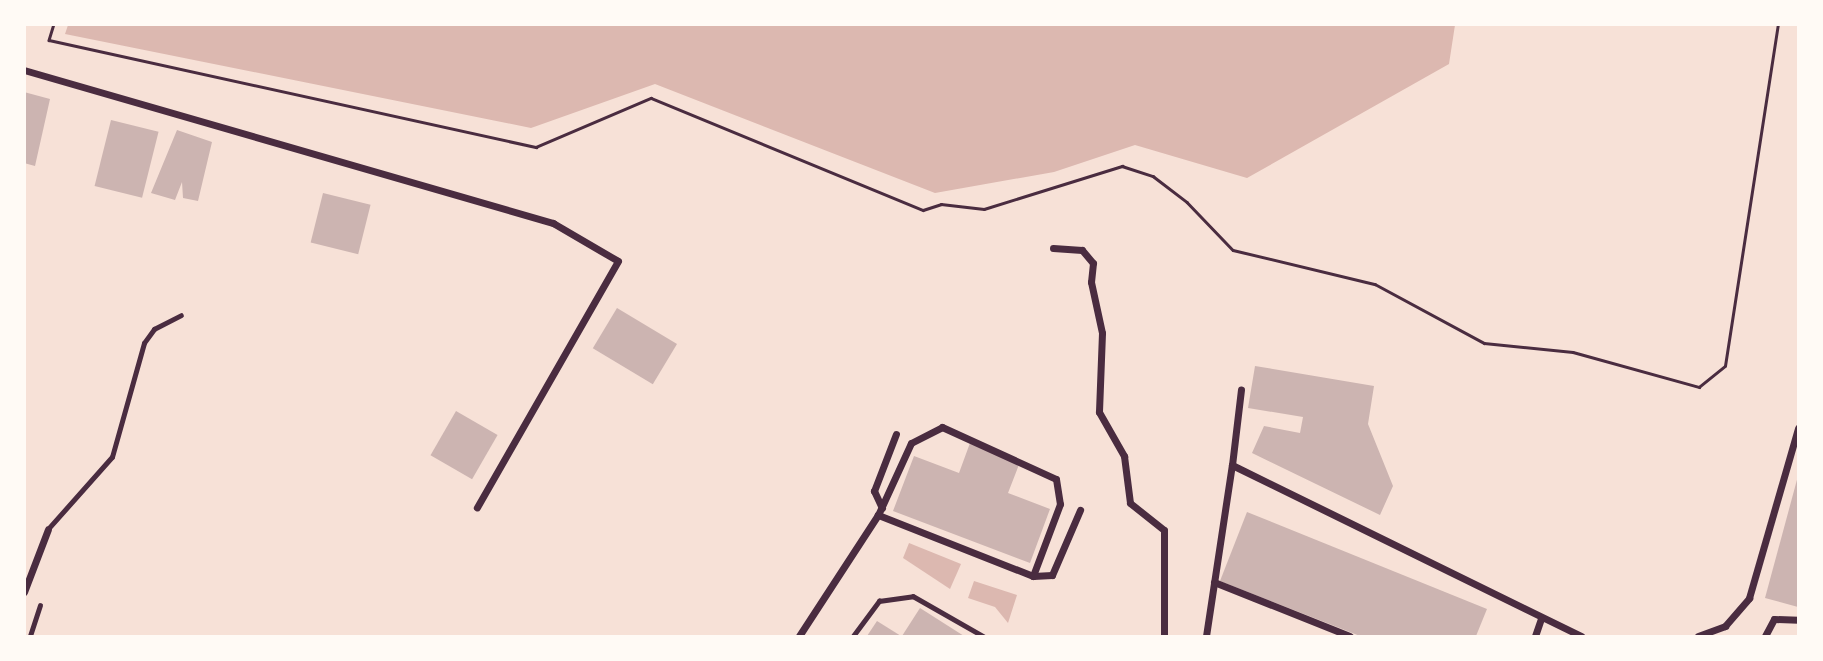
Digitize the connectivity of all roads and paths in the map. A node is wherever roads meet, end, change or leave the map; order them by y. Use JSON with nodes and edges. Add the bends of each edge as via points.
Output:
{"nodes":[{"id":1,"x":54,"y":24,"type":"edge"},
{"id":2,"x":1778,"y":24,"type":"edge"},
{"id":3,"x":24,"y":70,"type":"edge"},
{"id":4,"x":1053,"y":248,"type":"dead end"},
{"id":5,"x":181,"y":315,"type":"dead end"},
{"id":6,"x":1241,"y":390,"type":"dead end"},
{"id":7,"x":1798,"y":428,"type":"edge"},
{"id":8,"x":896,"y":434,"type":"dead end"},
{"id":9,"x":1232,"y":465,"type":"junction"},
{"id":10,"x":477,"y":507,"type":"dead end"},
{"id":11,"x":1080,"y":510,"type":"dead end"},
{"id":12,"x":880,"y":511,"type":"junction"},
{"id":13,"x":48,"y":529,"type":"joint"},
{"id":14,"x":1033,"y":576,"type":"junction"},
{"id":15,"x":1214,"y":582,"type":"junction"},
{"id":16,"x":24,"y":592,"type":"edge"},
{"id":17,"x":40,"y":606,"type":"dead end"},
{"id":18,"x":1541,"y":619,"type":"junction"},
{"id":19,"x":1798,"y":620,"type":"edge"},
{"id":20,"x":30,"y":636,"type":"edge"},
{"id":21,"x":799,"y":636,"type":"edge"},
{"id":22,"x":853,"y":636,"type":"edge"},
{"id":23,"x":983,"y":636,"type":"edge"},
{"id":24,"x":1164,"y":636,"type":"edge"},
{"id":25,"x":1206,"y":636,"type":"edge"},
{"id":26,"x":1350,"y":636,"type":"edge"},
{"id":27,"x":1535,"y":636,"type":"edge"},
{"id":28,"x":1581,"y":636,"type":"edge"},
{"id":29,"x":1698,"y":636,"type":"edge"},
{"id":30,"x":1765,"y":636,"type":"edge"}],
"edges":[{"from":1,"to":2,"type":"path","via":[[49,40],[536,147],[651,98],[922,210],[941,204],[984,209],[1122,166],[1153,176],[1187,202],[1233,250],[1375,284],[1484,343],[1573,352],[1699,387],[1725,366]]},
{"from":3,"to":10,"type":"street","via":[[553,223],[618,261]]},
{"from":4,"to":24,"type":"street","via":[[1082,250],[1093,263],[1091,282],[1102,333],[1099,412],[1124,456],[1130,503],[1164,530]]},
{"from":5,"to":13,"type":"lane","via":[[154,329],[144,343],[112,457]]},
{"from":6,"to":9,"type":"street"},
{"from":7,"to":29,"type":"street","via":[[1749,598],[1725,626]]},
{"from":8,"to":12,"type":"street","via":[[874,491]]},
{"from":9,"to":15,"type":"street"},
{"from":9,"to":18,"type":"street"},
{"from":11,"to":14,"type":"street","via":[[1052,575]]},
{"from":12,"to":14,"type":"street"},
{"from":12,"to":14,"type":"street","via":[[911,443],[934,428],[1027,462],[1056,479],[1060,495]]},
{"from":12,"to":21,"type":"street"},
{"from":13,"to":16,"type":"street"},
{"from":15,"to":25,"type":"street"},
{"from":15,"to":26,"type":"street"},
{"from":17,"to":20,"type":"lane"},
{"from":18,"to":27,"type":"street"},
{"from":18,"to":28,"type":"street"},
{"from":19,"to":30,"type":"street","via":[[1774,619]]},
{"from":22,"to":23,"type":"lane","via":[[879,601],[913,596]]}]}
